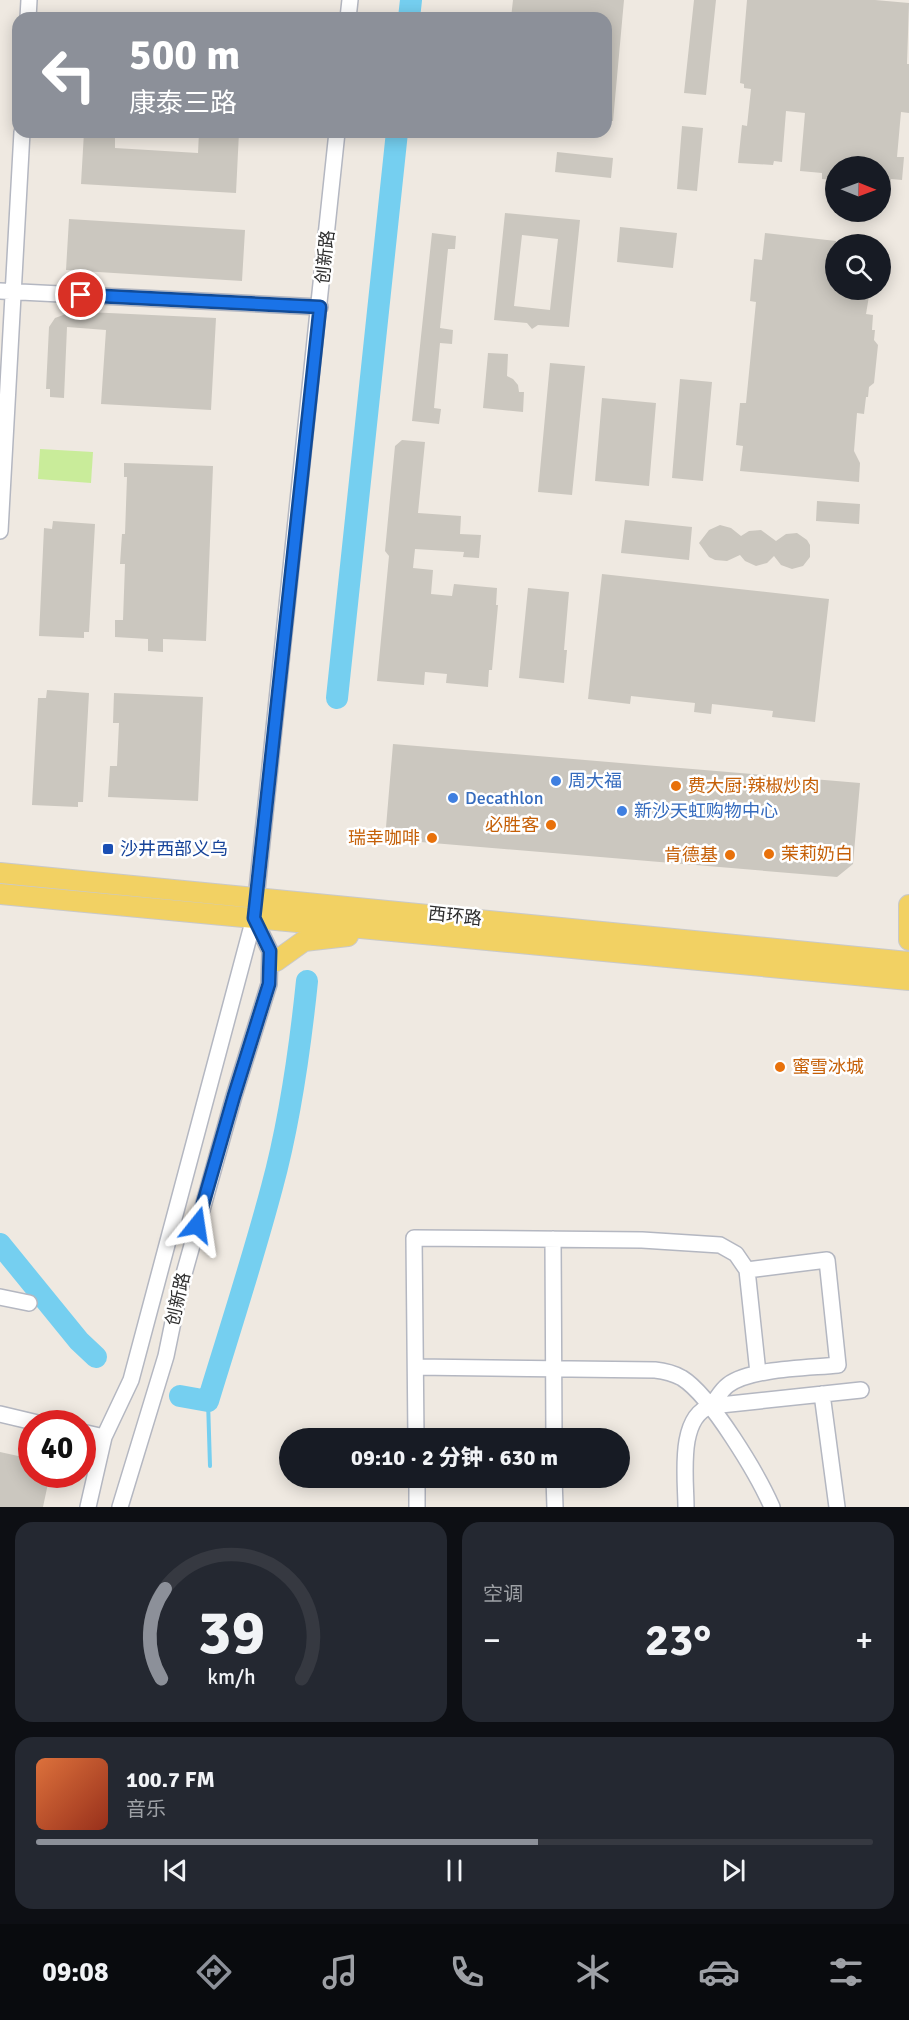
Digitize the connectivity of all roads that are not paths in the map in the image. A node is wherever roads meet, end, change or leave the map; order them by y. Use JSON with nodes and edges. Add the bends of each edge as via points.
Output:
{"nodes":[{"id":1,"x":21,"y":138,"type":"edge"},
{"id":2,"x":336,"y":138,"type":"edge"},
{"id":3,"x":7,"y":291,"type":"edge"},
{"id":4,"x":320,"y":307,"type":"junction"},
{"id":5,"x":0,"y":531,"type":"edge"},
{"id":6,"x":0,"y":873,"type":"edge"},
{"id":7,"x":0,"y":894,"type":"edge"},
{"id":8,"x":258,"y":897,"type":"junction"},
{"id":9,"x":909,"y":905,"type":"edge"},
{"id":10,"x":254,"y":918,"type":"junction"},
{"id":11,"x":355,"y":928,"type":"junction"},
{"id":12,"x":909,"y":940,"type":"edge"},
{"id":13,"x":276,"y":961,"type":"dead end"},
{"id":14,"x":909,"y":962,"type":"edge"},
{"id":15,"x":909,"y":980,"type":"edge"},
{"id":16,"x":553,"y":1239,"type":"junction"},
{"id":17,"x":747,"y":1270,"type":"junction"},
{"id":18,"x":0,"y":1297,"type":"edge"},
{"id":19,"x":29,"y":1303,"type":"dead end"},
{"id":20,"x":416,"y":1367,"type":"junction"},
{"id":21,"x":554,"y":1367,"type":"junction"},
{"id":22,"x":758,"y":1373,"type":"junction"},
{"id":23,"x":861,"y":1390,"type":"dead end"},
{"id":24,"x":822,"y":1394,"type":"junction"},
{"id":25,"x":711,"y":1406,"type":"junction"},
{"id":26,"x":0,"y":1414,"type":"edge"},
{"id":27,"x":18,"y":1418,"type":"edge"},
{"id":28,"x":416,"y":1428,"type":"edge"},
{"id":29,"x":554,"y":1428,"type":"edge"},
{"id":30,"x":96,"y":1435,"type":"edge"},
{"id":31,"x":104,"y":1437,"type":"junction"},
{"id":32,"x":417,"y":1488,"type":"edge"},
{"id":33,"x":555,"y":1488,"type":"edge"},
{"id":34,"x":88,"y":1507,"type":"edge"},
{"id":35,"x":120,"y":1507,"type":"edge"},
{"id":36,"x":417,"y":1507,"type":"edge"},
{"id":37,"x":555,"y":1507,"type":"edge"},
{"id":38,"x":686,"y":1507,"type":"edge"},
{"id":39,"x":772,"y":1507,"type":"edge"},
{"id":40,"x":837,"y":1507,"type":"edge"}],
"edges":[{"from":1,"to":3,"type":"street"},
{"from":2,"to":4,"type":"street","name":"创新路"},
{"from":3,"to":4,"type":"street"},
{"from":3,"to":5,"type":"street"},
{"from":4,"to":8,"type":"street","name":"创新路"},
{"from":6,"to":8,"type":"main road","name":"西环路"},
{"from":7,"to":10,"type":"main road","name":"西环路"},
{"from":8,"to":10,"type":"street","name":"创新路"},
{"from":8,"to":14,"type":"main road","name":"西环路"},
{"from":9,"to":12,"type":"main road"},
{"from":10,"to":11,"type":"main road","name":"西环路"},
{"from":10,"to":31,"type":"street","name":"创新路","via":[[131,1380]]},
{"from":10,"to":35,"type":"street","name":"创新路","via":[[270,951],[269,984],[227,1118],[165,1356]]},
{"from":11,"to":13,"type":"main road","via":[[347,937],[304,941]]},
{"from":11,"to":15,"type":"main road","name":"西环路"},
{"from":16,"to":17,"type":"street","via":[[642,1239],[720,1245],[736,1254]]},
{"from":16,"to":20,"type":"street","via":[[414,1238]]},
{"from":16,"to":21,"type":"street"},
{"from":17,"to":22,"type":"street"},
{"from":17,"to":22,"type":"street","via":[[827,1260],[838,1365]]},
{"from":18,"to":19,"type":"street"},
{"from":20,"to":21,"type":"street"},
{"from":20,"to":28,"type":"street"},
{"from":21,"to":25,"type":"street","via":[[670,1372]]},
{"from":21,"to":29,"type":"street"},
{"from":22,"to":25,"type":"street","via":[[727,1385]]},
{"from":23,"to":24,"type":"street"},
{"from":24,"to":25,"type":"street"},
{"from":24,"to":40,"type":"street"},
{"from":25,"to":38,"type":"street","via":[[696,1415],[688,1433]]},
{"from":25,"to":39,"type":"street"},
{"from":26,"to":27,"type":"street"},
{"from":30,"to":31,"type":"street"},
{"from":31,"to":34,"type":"street","name":"创新路"},
{"from":32,"to":36,"type":"street"},
{"from":33,"to":37,"type":"street"}]}
